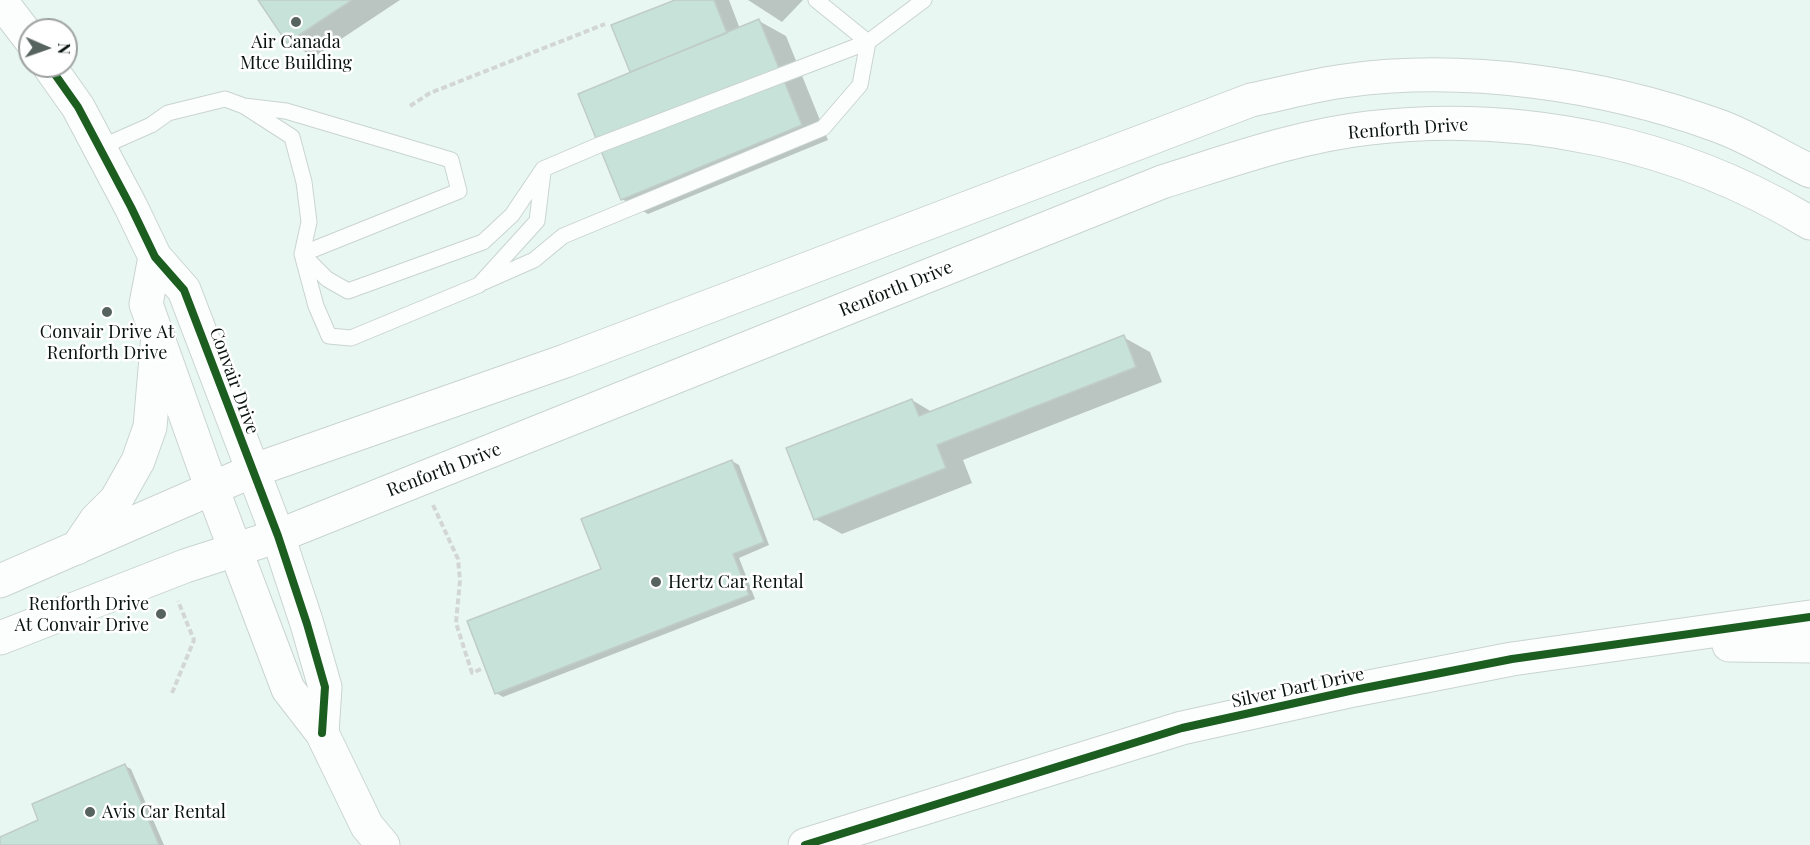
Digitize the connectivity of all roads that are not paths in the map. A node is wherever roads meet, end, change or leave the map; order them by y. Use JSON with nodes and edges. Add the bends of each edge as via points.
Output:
{"nodes":[{"id":1,"x":0,"y":0,"type":"edge"},
{"id":2,"x":816,"y":0,"type":"edge"},
{"id":3,"x":924,"y":0,"type":"edge"},
{"id":4,"x":18,"y":23,"type":"edge"},
{"id":5,"x":868,"y":42,"type":"junction"},
{"id":6,"x":57,"y":78,"type":"edge"},
{"id":7,"x":244,"y":106,"type":"junction"},
{"id":8,"x":99,"y":148,"type":"junction"},
{"id":9,"x":543,"y":169,"type":"junction"},
{"id":10,"x":1810,"y":171,"type":"edge"},
{"id":11,"x":1810,"y":223,"type":"edge"},
{"id":12,"x":302,"y":254,"type":"junction"},
{"id":13,"x":155,"y":257,"type":"junction"},
{"id":14,"x":478,"y":285,"type":"junction"},
{"id":15,"x":158,"y":335,"type":"junction"},
{"id":16,"x":252,"y":471,"type":"junction"},
{"id":17,"x":214,"y":488,"type":"junction"},
{"id":18,"x":278,"y":536,"type":"junction"},
{"id":19,"x":235,"y":549,"type":"junction"},
{"id":20,"x":76,"y":550,"type":"junction"},
{"id":21,"x":0,"y":581,"type":"edge"},
{"id":22,"x":1810,"y":617,"type":"edge"},
{"id":23,"x":0,"y":638,"type":"edge"},
{"id":24,"x":1634,"y":643,"type":"junction"},
{"id":25,"x":1810,"y":646,"type":"edge"},
{"id":26,"x":322,"y":733,"type":"junction"},
{"id":27,"x":382,"y":845,"type":"edge"},
{"id":28,"x":805,"y":845,"type":"edge"}],
"edges":[{"from":1,"to":4,"type":"main road"},
{"from":2,"to":5,"type":"lane"},
{"from":3,"to":5,"type":"lane"},
{"from":5,"to":9,"type":"lane"},
{"from":5,"to":14,"type":"lane","via":[[860,85],[823,128],[563,236],[534,260]]},
{"from":6,"to":8,"type":"main road","name":"Convair Drive"},
{"from":7,"to":8,"type":"lane","via":[[225,99],[168,113],[151,125]]},
{"from":7,"to":12,"type":"lane","via":[[292,137],[309,222]]},
{"from":7,"to":12,"type":"lane","via":[[286,111],[451,159],[459,191]]},
{"from":8,"to":13,"type":"main road","name":"Convair Drive"},
{"from":9,"to":12,"type":"lane","via":[[512,215],[483,242],[348,291],[327,279]]},
{"from":9,"to":14,"type":"lane","via":[[537,221]]},
{"from":10,"to":16,"type":"main road","via":[[1717,125],[1619,97],[1528,81],[1447,75],[1345,81],[1251,100],[565,361]]},
{"from":11,"to":18,"type":"main road","name":"Renforth Drive","via":[[1768,197],[1704,169],[1630,146],[1536,128],[1454,123],[1368,128],[1269,148],[1162,182]]},
{"from":12,"to":14,"type":"lane","via":[[316,306],[330,336],[351,338]]},
{"from":13,"to":15,"type":"main road","name":"Convair Drive","via":[[146,304]]},
{"from":13,"to":16,"type":"main road","name":"Convair Drive","via":[[184,290]]},
{"from":15,"to":17,"type":"main road","name":"Convair Drive"},
{"from":15,"to":20,"type":"main road","via":[[150,427],[138,461],[116,500],[96,520]]},
{"from":16,"to":17,"type":"main road"},
{"from":16,"to":18,"type":"main road","name":"Convair Drive"},
{"from":17,"to":19,"type":"main road","name":"Convair Drive"},
{"from":17,"to":20,"type":"main road"},
{"from":18,"to":19,"type":"main road","name":"Renforth Drive"},
{"from":18,"to":26,"type":"main road","name":"Convair Drive","via":[[325,687]]},
{"from":19,"to":23,"type":"main road","name":"Renforth Drive"},
{"from":19,"to":26,"type":"main road","name":"Convair Drive","via":[[288,689]]},
{"from":20,"to":21,"type":"main road"},
{"from":22,"to":24,"type":"main road","name":"Silver Dart Drive"},
{"from":24,"to":25,"type":"main road","name":"Silver Dart Drive"},
{"from":24,"to":28,"type":"main road","name":"Silver Dart Drive","via":[[1512,659],[1182,729]]},
{"from":26,"to":27,"type":"main road","name":"Convair Drive","via":[[367,826]]}]}
